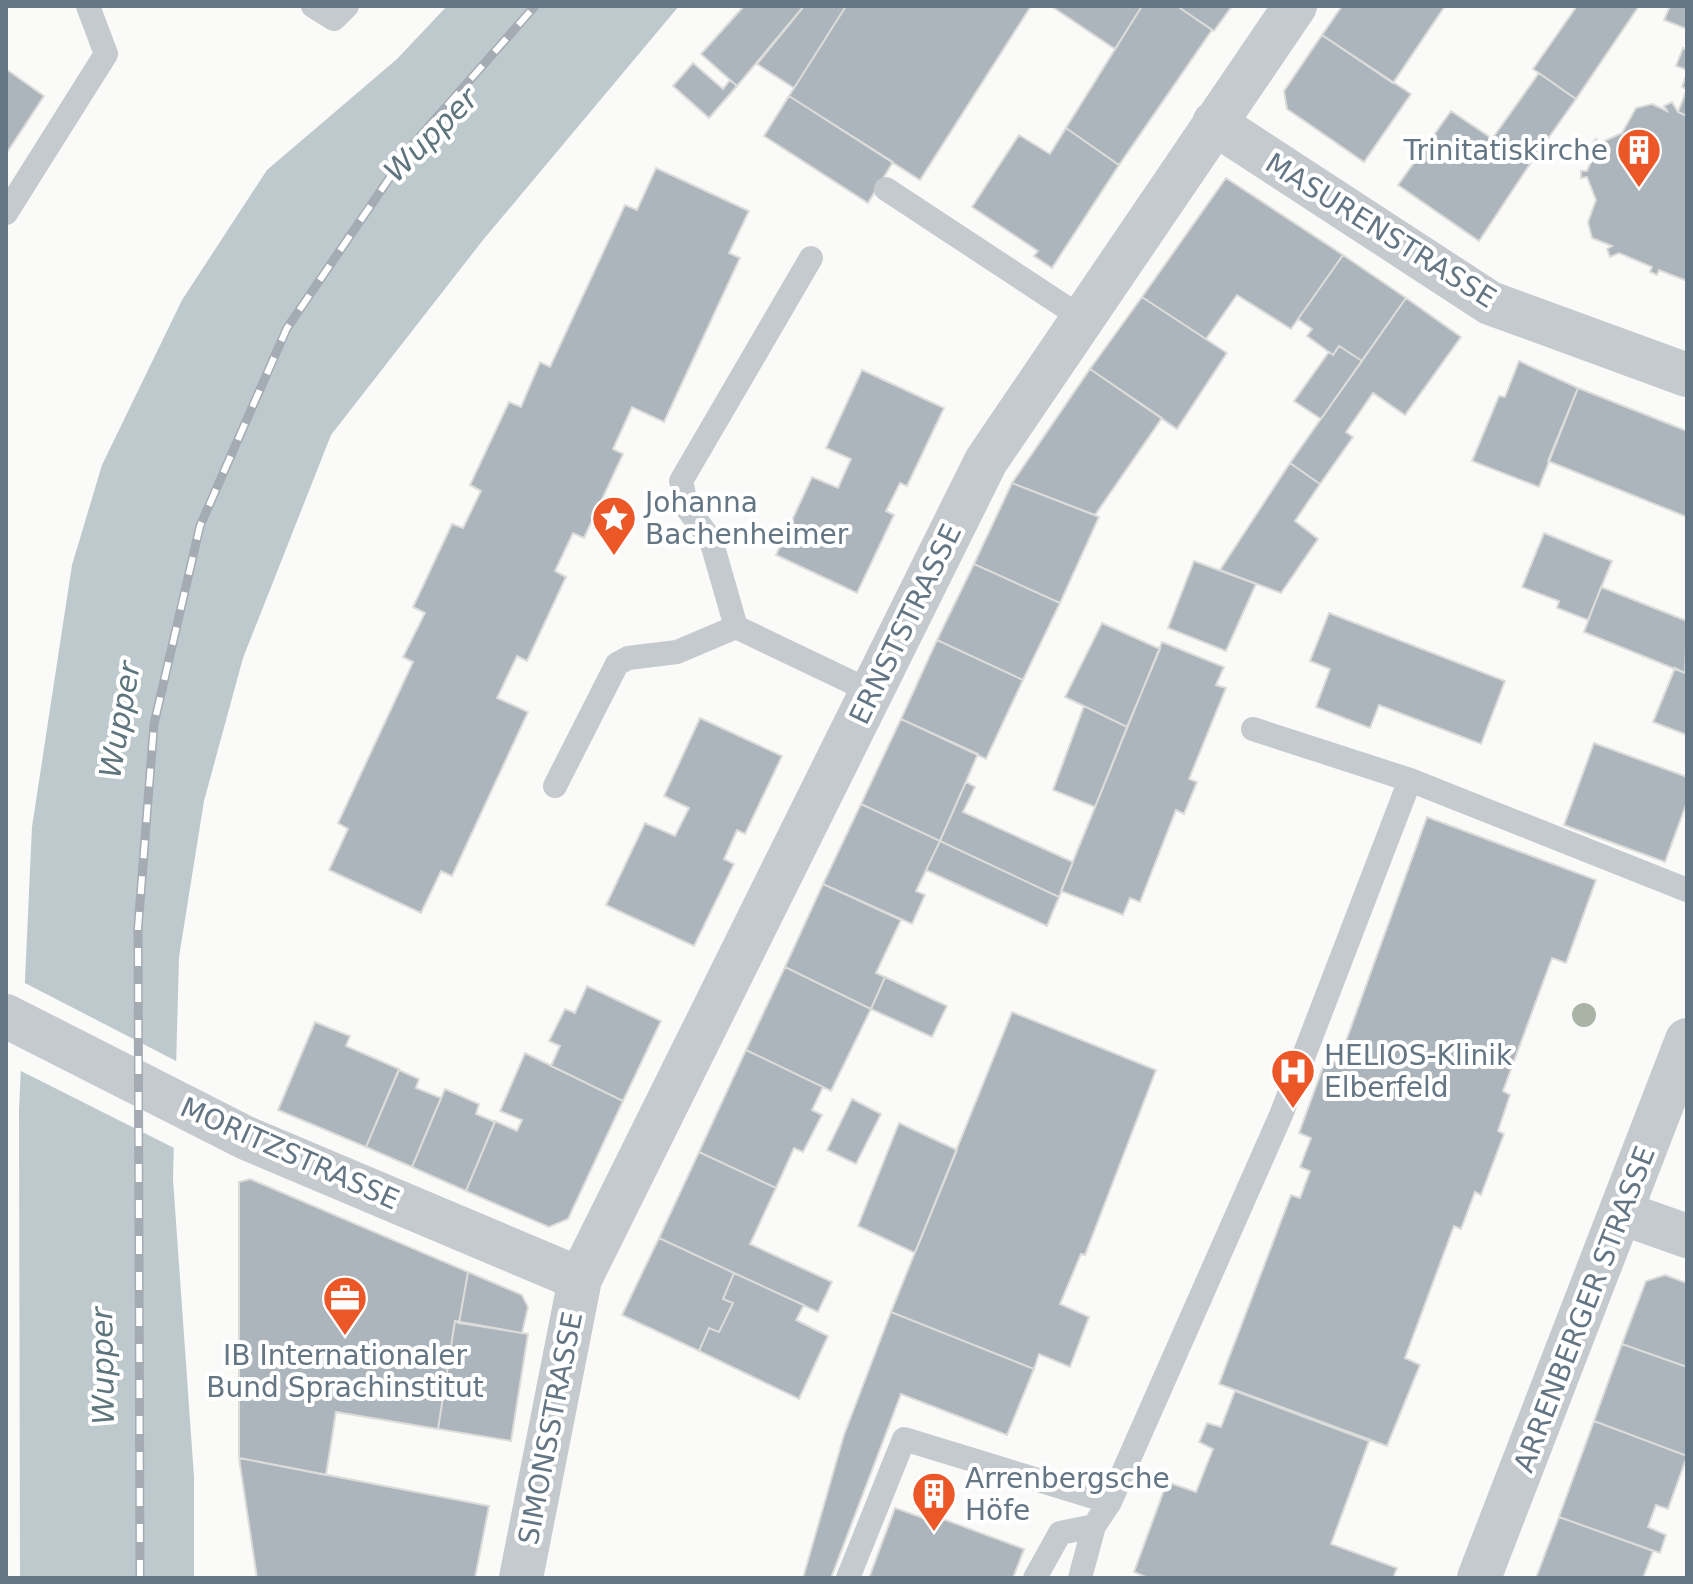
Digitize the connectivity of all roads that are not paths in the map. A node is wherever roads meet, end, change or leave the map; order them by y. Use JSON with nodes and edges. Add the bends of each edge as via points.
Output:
{"nodes":[{"id":1,"x":88,"y":6,"type":"edge"},
{"id":2,"x":313,"y":6,"type":"edge"},
{"id":3,"x":347,"y":6,"type":"edge"},
{"id":4,"x":1295,"y":6,"type":"edge"},
{"id":5,"x":1214,"y":123,"type":"junction"},
{"id":6,"x":886,"y":189,"type":"dead end"},
{"id":7,"x":6,"y":213,"type":"edge"},
{"id":8,"x":811,"y":258,"type":"dead end"},
{"id":9,"x":1085,"y":320,"type":"junction"},
{"id":10,"x":1687,"y":375,"type":"edge"},
{"id":11,"x":736,"y":627,"type":"junction"},
{"id":12,"x":872,"y":692,"type":"junction"},
{"id":13,"x":1253,"y":729,"type":"dead end"},
{"id":14,"x":1410,"y":780,"type":"junction"},
{"id":15,"x":555,"y":786,"type":"dead end"},
{"id":16,"x":1687,"y":890,"type":"edge"},
{"id":17,"x":6,"y":1016,"type":"edge"},
{"id":18,"x":1687,"y":1040,"type":"edge"},
{"id":19,"x":1622,"y":1213,"type":"junction"},
{"id":20,"x":1687,"y":1236,"type":"edge"},
{"id":21,"x":580,"y":1279,"type":"junction"},
{"id":22,"x":1110,"y":1502,"type":"junction"},
{"id":23,"x":1094,"y":1526,"type":"junction"},
{"id":24,"x":521,"y":1578,"type":"edge"},
{"id":25,"x":848,"y":1578,"type":"edge"},
{"id":26,"x":1035,"y":1578,"type":"edge"},
{"id":27,"x":1080,"y":1578,"type":"edge"},
{"id":28,"x":1479,"y":1578,"type":"edge"}],
"edges":[{"from":1,"to":7,"type":"lane","via":[[106,54]]},
{"from":2,"to":3,"type":"lane","via":[[334,19]]},
{"from":4,"to":5,"type":"street","name":"ERNSTSTRASSE"},
{"from":5,"to":9,"type":"street","name":"ERNSTSTRASSE"},
{"from":5,"to":10,"type":"street","name":"MASURENSTRASSE","via":[[1490,303]]},
{"from":6,"to":9,"type":"lane"},
{"from":8,"to":11,"type":"lane","via":[[681,481],[687,508],[711,540]]},
{"from":9,"to":12,"type":"street","name":"ERNSTSTRASSE","via":[[986,461]]},
{"from":11,"to":12,"type":"lane"},
{"from":11,"to":15,"type":"lane","via":[[677,652],[617,664]]},
{"from":12,"to":21,"type":"street","name":"ERNSTSTRASSE"},
{"from":13,"to":14,"type":"lane"},
{"from":14,"to":16,"type":"lane"},
{"from":14,"to":22,"type":"lane","via":[[1281,1115]]},
{"from":17,"to":21,"type":"street","name":"MORITZSTRASSE","via":[[246,1138]]},
{"from":18,"to":19,"type":"street","name":"ARRENBERGER STRASSE"},
{"from":19,"to":20,"type":"street"},
{"from":19,"to":28,"type":"street","name":"ARRENBERGER STRASSE"},
{"from":21,"to":24,"type":"street","name":"SIMONSSTRASSE"},
{"from":22,"to":23,"type":"lane"},
{"from":22,"to":25,"type":"lane","via":[[904,1439]]},
{"from":23,"to":26,"type":"lane","via":[[1060,1533]]},
{"from":23,"to":27,"type":"lane"}]}
